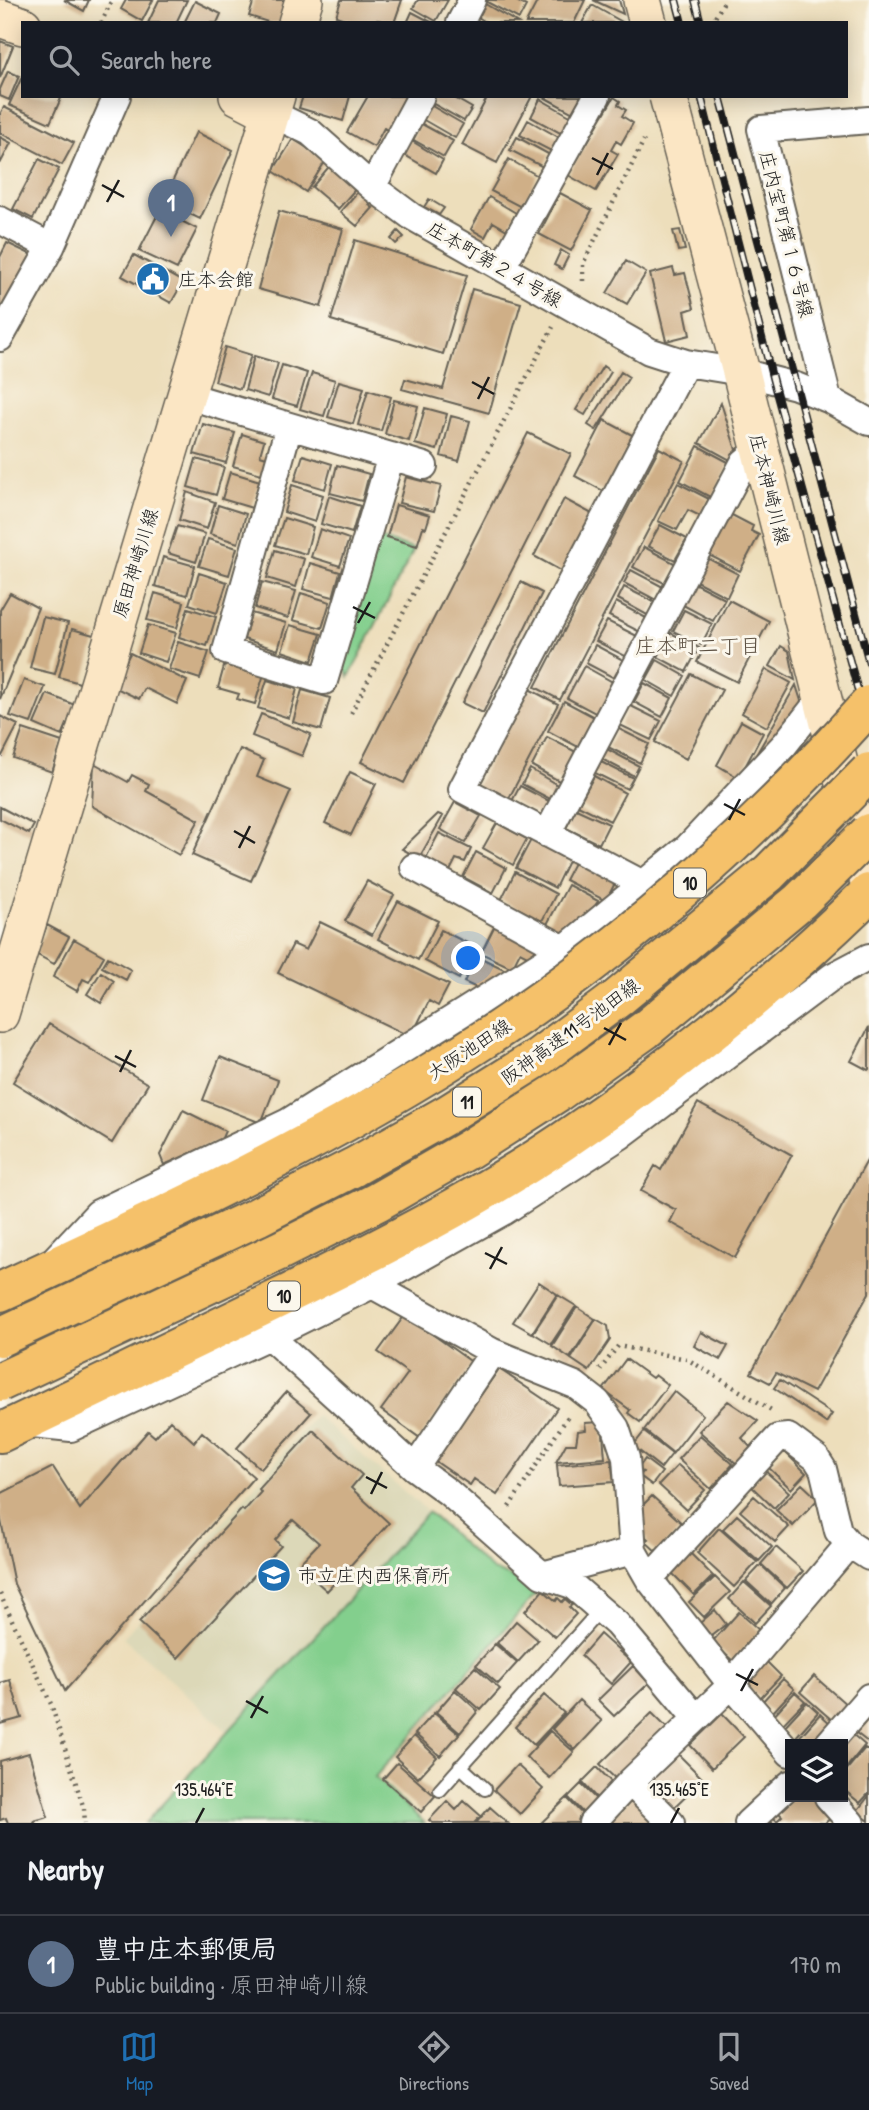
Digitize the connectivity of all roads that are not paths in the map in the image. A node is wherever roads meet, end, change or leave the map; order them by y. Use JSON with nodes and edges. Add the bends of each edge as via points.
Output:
{"nodes":[{"id":1,"x":304,"y":0,"type":"edge"},
{"id":2,"x":472,"y":0,"type":"edge"},
{"id":3,"x":0,"y":18,"type":"edge"},
{"id":4,"x":298,"y":21,"type":"edge"},
{"id":5,"x":461,"y":21,"type":"edge"},
{"id":6,"x":21,"y":25,"type":"edge"},
{"id":7,"x":116,"y":98,"type":"edge"},
{"id":8,"x":246,"y":98,"type":"edge"},
{"id":9,"x":420,"y":98,"type":"edge"},
{"id":10,"x":596,"y":98,"type":"edge"},
{"id":11,"x":273,"y":105,"type":"edge"},
{"id":12,"x":662,"y":116,"type":"edge"},
{"id":13,"x":869,"y":120,"type":"edge"},
{"id":14,"x":372,"y":187,"type":"junction"},
{"id":15,"x":0,"y":220,"type":"edge"},
{"id":16,"x":51,"y":247,"type":"junction"},
{"id":17,"x":502,"y":267,"type":"junction"},
{"id":18,"x":0,"y":338,"type":"edge"},
{"id":19,"x":686,"y":363,"type":"junction"},
{"id":20,"x":741,"y":372,"type":"junction"},
{"id":21,"x":186,"y":395,"type":"junction"},
{"id":22,"x":828,"y":400,"type":"junction"},
{"id":23,"x":869,"y":422,"type":"edge"},
{"id":24,"x":289,"y":425,"type":"junction"},
{"id":25,"x":760,"y":449,"type":"junction"},
{"id":26,"x":391,"y":456,"type":"junction"},
{"id":27,"x":425,"y":466,"type":"dead end"},
{"id":28,"x":822,"y":697,"type":"junction"},
{"id":29,"x":869,"y":705,"type":"edge"},
{"id":30,"x":869,"y":772,"type":"edge"},
{"id":31,"x":869,"y":833,"type":"edge"},
{"id":32,"x":547,"y":834,"type":"junction"},
{"id":33,"x":414,"y":867,"type":"dead end"},
{"id":34,"x":869,"y":883,"type":"edge"},
{"id":35,"x":643,"y":884,"type":"junction"},
{"id":36,"x":869,"y":893,"type":"edge"},
{"id":37,"x":564,"y":949,"type":"junction"},
{"id":38,"x":869,"y":957,"type":"edge"},
{"id":39,"x":0,"y":1014,"type":"edge"},
{"id":40,"x":43,"y":1272,"type":"junction"},
{"id":41,"x":372,"y":1285,"type":"junction"},
{"id":42,"x":0,"y":1292,"type":"edge"},
{"id":43,"x":269,"y":1336,"type":"junction"},
{"id":44,"x":0,"y":1337,"type":"edge"},
{"id":45,"x":493,"y":1352,"type":"junction"},
{"id":46,"x":0,"y":1382,"type":"edge"},
{"id":47,"x":11,"y":1428,"type":"edge"},
{"id":48,"x":415,"y":1468,"type":"junction"},
{"id":49,"x":632,"y":1551,"type":"junction"},
{"id":50,"x":859,"y":1551,"type":"edge"},
{"id":51,"x":542,"y":1575,"type":"junction"},
{"id":52,"x":649,"y":1578,"type":"junction"},
{"id":53,"x":600,"y":1609,"type":"junction"},
{"id":54,"x":730,"y":1684,"type":"junction"},
{"id":55,"x":869,"y":1697,"type":"edge"},
{"id":56,"x":696,"y":1718,"type":"junction"},
{"id":57,"x":832,"y":1739,"type":"edge"},
{"id":58,"x":785,"y":1747,"type":"edge"},
{"id":59,"x":460,"y":1766,"type":"junction"},
{"id":60,"x":631,"y":1782,"type":"junction"},
{"id":61,"x":485,"y":1789,"type":"dead end"},
{"id":62,"x":785,"y":1789,"type":"edge"},
{"id":63,"x":439,"y":1790,"type":"dead end"},
{"id":64,"x":832,"y":1802,"type":"edge"},
{"id":65,"x":593,"y":1823,"type":"edge"},
{"id":66,"x":671,"y":1823,"type":"edge"},
{"id":67,"x":748,"y":1823,"type":"edge"},
{"id":68,"x":851,"y":1823,"type":"edge"}],
"edges":[{"from":1,"to":4,"type":"street"},
{"from":2,"to":5,"type":"street"},
{"from":3,"to":6,"type":"street"},
{"from":7,"to":16,"type":"street"},
{"from":8,"to":11,"type":"street"},
{"from":9,"to":14,"type":"street"},
{"from":10,"to":17,"type":"street"},
{"from":11,"to":14,"type":"street","name":"庄本町第２４号線"},
{"from":11,"to":21,"type":"street","name":"原田神崎川線"},
{"from":12,"to":20,"type":"street","name":"庄本神崎川線"},
{"from":13,"to":22,"type":"street","name":"庄内宝町第１６号線","via":[[761,129]]},
{"from":14,"to":17,"type":"street","name":"庄本町第２４号線","via":[[411,216]]},
{"from":15,"to":16,"type":"street"},
{"from":16,"to":18,"type":"street"},
{"from":17,"to":19,"type":"street","name":"庄本町第２４号線","via":[[649,351]]},
{"from":19,"to":20,"type":"street","name":"庄本町第２４号線"},
{"from":19,"to":32,"type":"street","via":[[462,789]]},
{"from":20,"to":22,"type":"street","name":"庄本町第２４号線","via":[[796,386]]},
{"from":20,"to":25,"type":"street","name":"庄本神崎川線"},
{"from":21,"to":24,"type":"street"},
{"from":21,"to":39,"type":"street","name":"原田神崎川線"},
{"from":22,"to":23,"type":"street"},
{"from":24,"to":26,"type":"street"},
{"from":24,"to":26,"type":"street","via":[[226,651],[324,681]]},
{"from":25,"to":28,"type":"street","name":"庄本神崎川線"},
{"from":25,"to":32,"type":"street","via":[[744,462]]},
{"from":26,"to":27,"type":"street"},
{"from":28,"to":34,"type":"street","name":"庄本神崎川線"},
{"from":28,"to":35,"type":"street","via":[[785,744],[688,847]]},
{"from":29,"to":40,"type":"main road","name":"大阪池田線","number":"10","bridge":true,"via":[[756,824],[534,1007],[343,1125]]},
{"from":30,"to":44,"type":"main road","name":"阪神高速11号池田線","number":"11","bridge":true,"via":[[759,882],[539,1057],[354,1167]]},
{"from":31,"to":46,"type":"main road","name":"阪神高速11号池田線","number":"11","bridge":true,"via":[[800,901],[645,1030],[469,1149],[279,1251]]},
{"from":32,"to":35,"type":"street"},
{"from":33,"to":37,"type":"street"},
{"from":35,"to":37,"type":"street"},
{"from":36,"to":47,"type":"main road","number":"10","via":[[739,1013],[561,1143],[376,1250]]},
{"from":37,"to":40,"type":"street","via":[[288,1122],[98,1213]]},
{"from":38,"to":41,"type":"street","via":[[833,976],[620,1136],[503,1212]]},
{"from":40,"to":42,"type":"main road","name":"大阪池田線","number":"10"},
{"from":41,"to":43,"type":"street"},
{"from":41,"to":45,"type":"street"},
{"from":43,"to":47,"type":"street","via":[[71,1428]]},
{"from":43,"to":48,"type":"street"},
{"from":45,"to":48,"type":"street"},
{"from":45,"to":49,"type":"street","via":[[585,1391],[608,1415],[626,1458]]},
{"from":48,"to":51,"type":"street"},
{"from":49,"to":51,"type":"street"},
{"from":49,"to":52,"type":"street"},
{"from":50,"to":52,"type":"street","via":[[838,1531],[816,1458],[788,1437],[778,1438]]},
{"from":50,"to":54,"type":"street"},
{"from":51,"to":53,"type":"street","via":[[572,1585]]},
{"from":52,"to":54,"type":"street"},
{"from":53,"to":56,"type":"street"},
{"from":53,"to":59,"type":"lane"},
{"from":54,"to":56,"type":"street"},
{"from":54,"to":58,"type":"street"},
{"from":55,"to":57,"type":"street"},
{"from":56,"to":60,"type":"street"},
{"from":59,"to":61,"type":"lane"},
{"from":59,"to":63,"type":"lane"},
{"from":60,"to":65,"type":"street"},
{"from":60,"to":66,"type":"street"},
{"from":62,"to":67,"type":"street"},
{"from":64,"to":68,"type":"street"}]}
